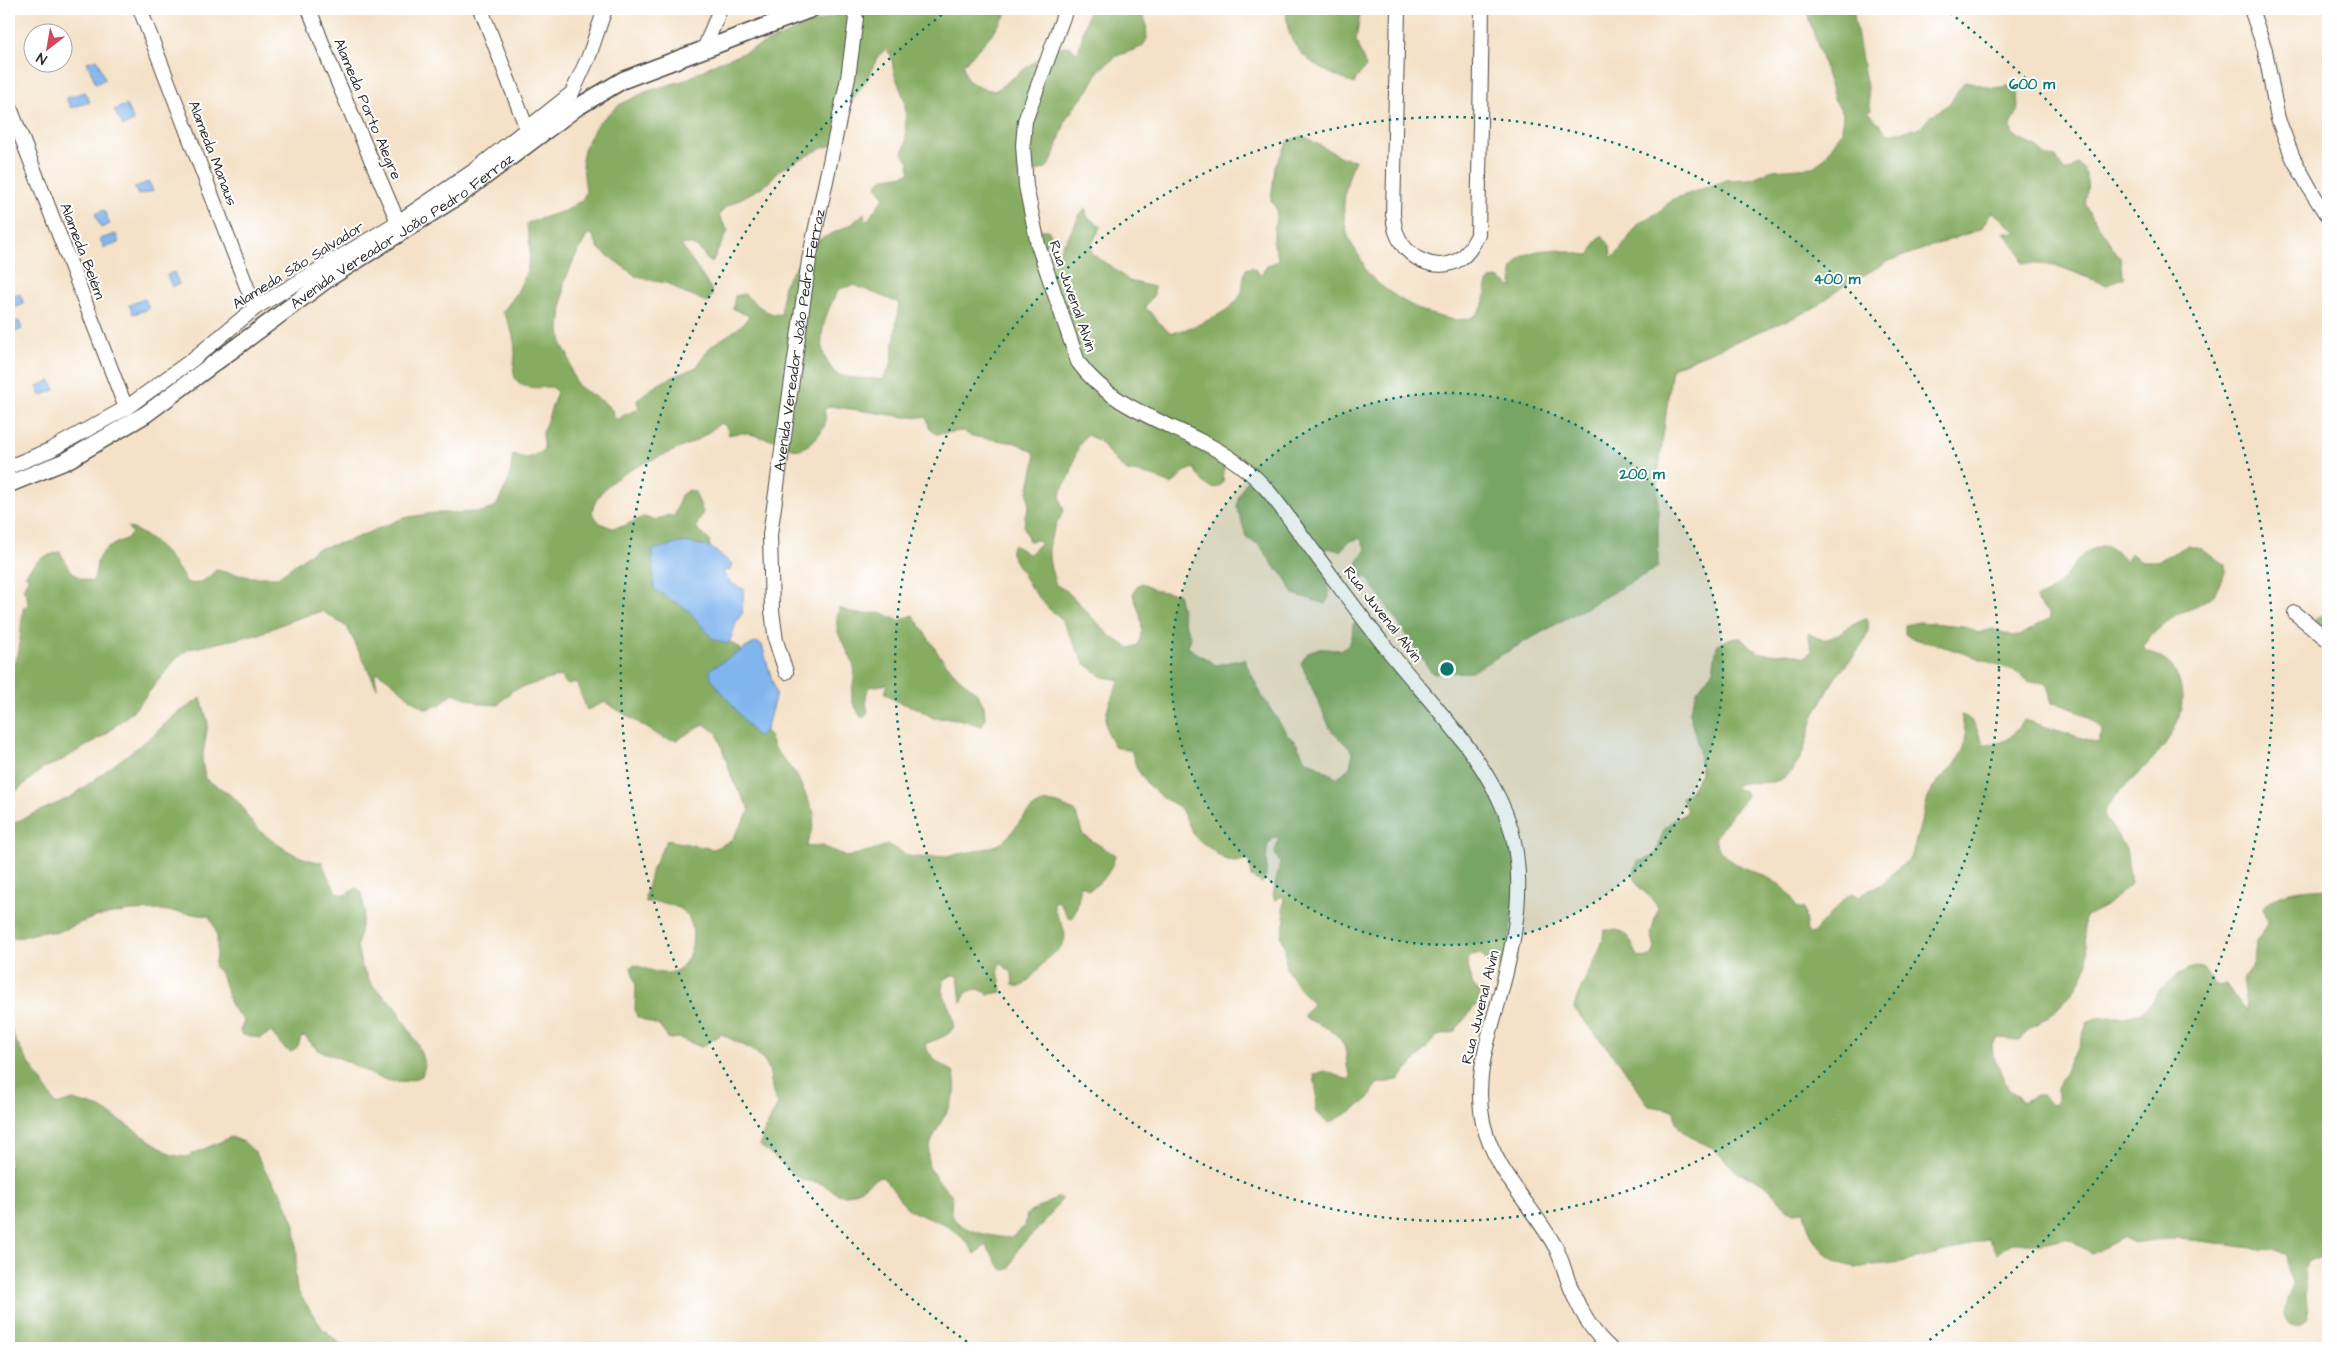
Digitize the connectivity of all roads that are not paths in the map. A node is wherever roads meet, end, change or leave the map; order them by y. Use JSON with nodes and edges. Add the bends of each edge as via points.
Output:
{"nodes":[{"id":1,"x":140,"y":9,"type":"edge"},
{"id":2,"x":309,"y":9,"type":"edge"},
{"id":3,"x":481,"y":9,"type":"edge"},
{"id":4,"x":605,"y":9,"type":"edge"},
{"id":5,"x":720,"y":9,"type":"edge"},
{"id":6,"x":811,"y":9,"type":"edge"},
{"id":7,"x":852,"y":9,"type":"edge"},
{"id":8,"x":1066,"y":9,"type":"edge"},
{"id":9,"x":1398,"y":9,"type":"edge"},
{"id":10,"x":1482,"y":9,"type":"edge"},
{"id":11,"x":2251,"y":9,"type":"edge"},
{"id":12,"x":705,"y":47,"type":"junction"},
{"id":13,"x":9,"y":105,"type":"edge"},
{"id":14,"x":527,"y":129,"type":"junction"},
{"id":15,"x":2328,"y":217,"type":"edge"},
{"id":16,"x":398,"y":222,"type":"junction"},
{"id":17,"x":255,"y":308,"type":"junction"},
{"id":18,"x":126,"y":408,"type":"junction"},
{"id":19,"x":9,"y":467,"type":"edge"},
{"id":20,"x":9,"y":484,"type":"edge"},
{"id":21,"x":2295,"y":613,"type":"dead end"},
{"id":22,"x":2328,"y":640,"type":"edge"},
{"id":23,"x":786,"y":672,"type":"dead end"},
{"id":24,"x":1602,"y":1346,"type":"edge"}],
"edges":[{"from":1,"to":17,"type":"street","name":"Alameda Manaus"},
{"from":2,"to":16,"type":"street","name":"Alameda Porto Alegre"},
{"from":3,"to":14,"type":"street"},
{"from":4,"to":14,"type":"street","name":"Alameda São Salvador","via":[[572,93]]},
{"from":5,"to":12,"type":"street"},
{"from":6,"to":12,"type":"main road","name":"Avenida Vereador João Pedro Ferraz"},
{"from":7,"to":23,"type":"street","name":"Avenida Vereador João Pedro Ferraz","via":[[856,18],[848,78],[809,260],[770,535],[773,619],[776,642]]},
{"from":8,"to":24,"type":"street","name":"Rua Juvenal Alvin","via":[[1025,121],[1023,145],[1026,186],[1038,245],[1078,362],[1105,392],[1220,450],[1247,469],[1270,492],[1386,648],[1468,748],[1492,784],[1506,813],[1516,846],[1516,918],[1510,958],[1481,1071],[1483,1122],[1493,1153],[1558,1251],[1572,1292]]},
{"from":9,"to":10,"type":"street","via":[[1393,214],[1396,233],[1404,248],[1425,263],[1438,265],[1459,260],[1478,235]]},
{"from":11,"to":15,"type":"street","via":[[2265,50],[2278,119],[2293,158]]},
{"from":12,"to":20,"type":"main road","name":"Avenida Vereador João Pedro Ferraz","via":[[623,80],[576,108],[460,196],[329,278],[146,414],[66,461]]},
{"from":13,"to":18,"type":"street","name":"Alameda Belém"},
{"from":14,"to":16,"type":"street","name":"Alameda São Salvador","via":[[475,170]]},
{"from":16,"to":17,"type":"street","name":"Alameda São Salvador"},
{"from":17,"to":18,"type":"street","name":"Alameda São Salvador"},
{"from":18,"to":19,"type":"street","name":"Alameda São Salvador","via":[[50,450]]},
{"from":21,"to":22,"type":"street"}]}
